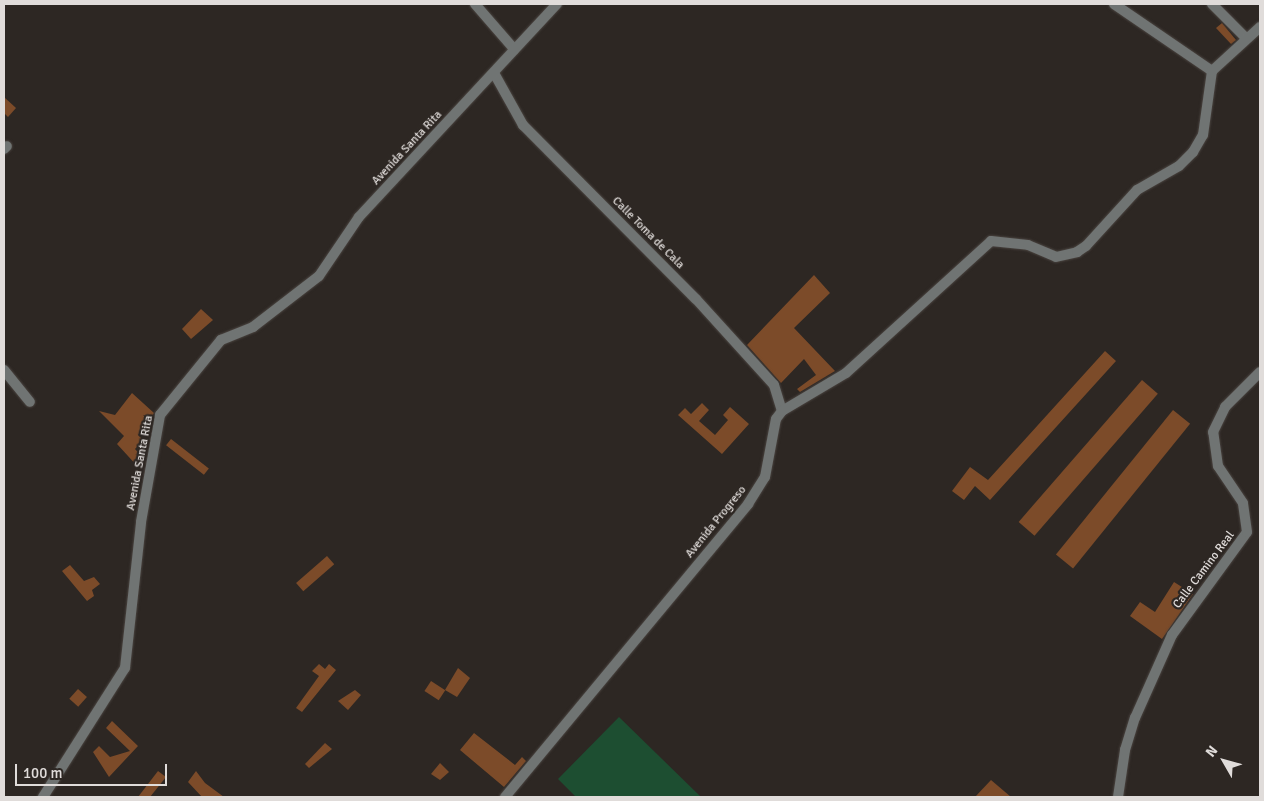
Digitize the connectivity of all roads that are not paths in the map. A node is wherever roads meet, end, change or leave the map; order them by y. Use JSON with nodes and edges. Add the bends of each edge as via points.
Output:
{"nodes":[{"id":1,"x":475,"y":4,"type":"edge"},
{"id":2,"x":557,"y":4,"type":"edge"},
{"id":3,"x":1114,"y":4,"type":"edge"},
{"id":4,"x":1212,"y":4,"type":"edge"},
{"id":5,"x":1260,"y":26,"type":"edge"},
{"id":6,"x":1246,"y":38,"type":"junction"},
{"id":7,"x":514,"y":49,"type":"junction"},
{"id":8,"x":1212,"y":71,"type":"junction"},
{"id":9,"x":494,"y":73,"type":"junction"},
{"id":10,"x":4,"y":370,"type":"edge"},
{"id":11,"x":1260,"y":372,"type":"edge"},
{"id":12,"x":30,"y":402,"type":"dead end"},
{"id":13,"x":782,"y":410,"type":"junction"},
{"id":14,"x":43,"y":797,"type":"edge"},
{"id":15,"x":505,"y":797,"type":"edge"},
{"id":16,"x":1118,"y":797,"type":"edge"}],
"edges":[{"from":1,"to":7,"type":"street"},
{"from":2,"to":7,"type":"street","name":"Avenida Santa Rita"},
{"from":3,"to":8,"type":"street"},
{"from":4,"to":6,"type":"street"},
{"from":5,"to":6,"type":"street"},
{"from":6,"to":8,"type":"street"},
{"from":7,"to":9,"type":"street","name":"Avenida Santa Rita"},
{"from":8,"to":13,"type":"street","via":[[1203,135],[1193,152],[1179,166],[1137,190],[1086,246],[1077,252],[1056,257],[1028,245],[991,241],[846,373]]},
{"from":9,"to":13,"type":"street","name":"Calle Toma de Cala","via":[[523,125],[696,299],[774,385]]},
{"from":9,"to":14,"type":"street","name":"Avenida Santa Rita","via":[[359,217],[319,276],[255,326],[221,340],[160,416],[141,522],[125,668]]},
{"from":10,"to":12,"type":"street"},
{"from":11,"to":16,"type":"street","name":"Calle Camino Real","via":[[1225,406],[1213,432],[1218,466],[1243,504],[1247,532],[1172,634],[1135,718],[1125,750]]},
{"from":13,"to":15,"type":"street","name":"Avenida Progreso","via":[[776,419],[765,477],[748,504]]}]}
